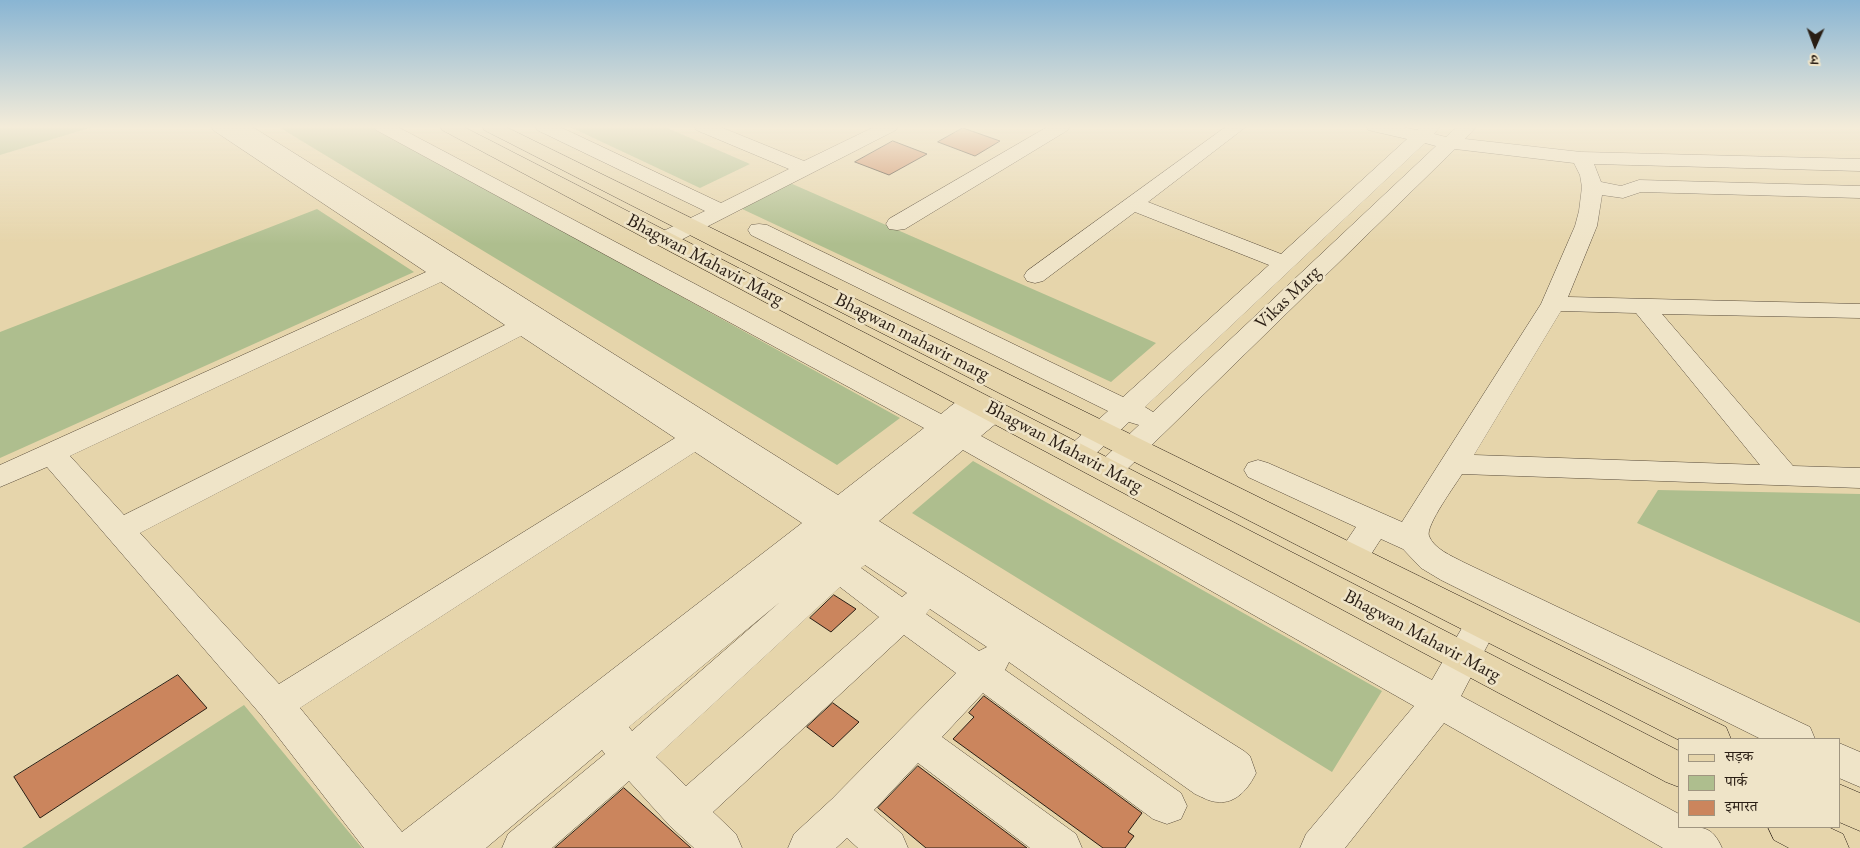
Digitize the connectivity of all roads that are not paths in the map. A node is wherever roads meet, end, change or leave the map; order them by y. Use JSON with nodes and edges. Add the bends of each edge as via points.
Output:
{"nodes":[{"id":1,"x":284,"y":166,"type":"edge"},
{"id":2,"x":298,"y":166,"type":"edge"},
{"id":3,"x":457,"y":166,"type":"edge"},
{"id":4,"x":534,"y":166,"type":"edge"},
{"id":5,"x":559,"y":166,"type":"edge"},
{"id":6,"x":627,"y":166,"type":"edge"},
{"id":7,"x":793,"y":166,"type":"edge"},
{"id":8,"x":995,"y":166,"type":"edge"},
{"id":9,"x":1185,"y":166,"type":"edge"},
{"id":10,"x":1389,"y":166,"type":"edge"},
{"id":11,"x":1426,"y":166,"type":"edge"},
{"id":12,"x":1585,"y":166,"type":"edge"},
{"id":13,"x":1592,"y":187,"type":"junction"},
{"id":14,"x":1860,"y":192,"type":"edge"},
{"id":15,"x":1133,"y":204,"type":"junction"},
{"id":16,"x":712,"y":206,"type":"junction"},
{"id":17,"x":897,"y":224,"type":"dead end"},
{"id":18,"x":669,"y":228,"type":"junction"},
{"id":19,"x":759,"y":230,"type":"dead end"},
{"id":20,"x":1284,"y":262,"type":"junction"},
{"id":21,"x":451,"y":269,"type":"junction"},
{"id":22,"x":1035,"y":276,"type":"dead end"},
{"id":23,"x":1553,"y":304,"type":"junction"},
{"id":24,"x":1642,"y":305,"type":"junction"},
{"id":25,"x":1860,"y":311,"type":"edge"},
{"id":26,"x":523,"y":325,"type":"junction"},
{"id":27,"x":984,"y":406,"type":"junction"},
{"id":28,"x":1126,"y":410,"type":"junction"},
{"id":29,"x":1158,"y":424,"type":"junction"},
{"id":30,"x":952,"y":432,"type":"junction"},
{"id":31,"x":1102,"y":432,"type":"junction"},
{"id":32,"x":696,"y":438,"type":"junction"},
{"id":33,"x":1133,"y":448,"type":"junction"},
{"id":34,"x":52,"y":454,"type":"junction"},
{"id":35,"x":1078,"y":454,"type":"junction"},
{"id":36,"x":1454,"y":464,"type":"junction"},
{"id":37,"x":1258,"y":470,"type":"dead end"},
{"id":38,"x":1108,"y":471,"type":"junction"},
{"id":39,"x":1785,"y":475,"type":"junction"},
{"id":40,"x":0,"y":477,"type":"edge"},
{"id":41,"x":1860,"y":478,"type":"edge"},
{"id":42,"x":1375,"y":523,"type":"junction"},
{"id":43,"x":120,"y":530,"type":"junction"},
{"id":44,"x":843,"y":534,"type":"junction"},
{"id":45,"x":1414,"y":540,"type":"junction"},
{"id":46,"x":1351,"y":558,"type":"junction"},
{"id":47,"x":929,"y":592,"type":"junction"},
{"id":48,"x":904,"y":616,"type":"junction"},
{"id":49,"x":1482,"y":623,"type":"junction"},
{"id":50,"x":1008,"y":643,"type":"junction"},
{"id":51,"x":1464,"y":658,"type":"junction"},
{"id":52,"x":981,"y":671,"type":"junction"},
{"id":53,"x":1440,"y":702,"type":"junction"},
{"id":54,"x":275,"y":705,"type":"junction"},
{"id":55,"x":597,"y":717,"type":"junction"},
{"id":56,"x":1711,"y":738,"type":"edge"},
{"id":57,"x":1795,"y":738,"type":"edge"},
{"id":58,"x":916,"y":740,"type":"junction"},
{"id":59,"x":630,"y":756,"type":"junction"},
{"id":60,"x":1840,"y":760,"type":"edge"},
{"id":61,"x":1678,"y":769,"type":"edge"},
{"id":62,"x":1860,"y":770,"type":"edge"},
{"id":63,"x":1840,"y":803,"type":"edge"},
{"id":64,"x":1167,"y":806,"type":"dead end"},
{"id":65,"x":846,"y":812,"type":"junction"},
{"id":66,"x":684,"y":813,"type":"junction"},
{"id":67,"x":1860,"y":813,"type":"edge"},
{"id":68,"x":1790,"y":828,"type":"edge"},
{"id":69,"x":531,"y":845,"type":"edge"},
{"id":70,"x":389,"y":848,"type":"edge"},
{"id":71,"x":414,"y":848,"type":"edge"},
{"id":72,"x":456,"y":848,"type":"edge"},
{"id":73,"x":722,"y":848,"type":"edge"},
{"id":74,"x":808,"y":848,"type":"edge"},
{"id":75,"x":888,"y":848,"type":"edge"},
{"id":76,"x":1062,"y":848,"type":"edge"},
{"id":77,"x":1320,"y":848,"type":"edge"},
{"id":78,"x":1702,"y":848,"type":"edge"},
{"id":79,"x":1829,"y":848,"type":"edge"}],
"edges":[{"from":1,"to":21,"type":"street"},
{"from":2,"to":21,"type":"street"},
{"from":3,"to":30,"type":"street"},
{"from":4,"to":18,"type":"main road","name":"Bhagwan Mahavir Marg"},
{"from":5,"to":18,"type":"main road","name":"Bhagwan mahavir marg"},
{"from":6,"to":16,"type":"street"},
{"from":7,"to":16,"type":"street"},
{"from":8,"to":17,"type":"street"},
{"from":9,"to":15,"type":"street"},
{"from":10,"to":20,"type":"street","name":"Vikas Marg"},
{"from":11,"to":29,"type":"street","name":"Vikas Marg"},
{"from":12,"to":13,"type":"street"},
{"from":13,"to":14,"type":"street","via":[[1623,192],[1639,186]]},
{"from":13,"to":23,"type":"street","via":[[1586,226]]},
{"from":15,"to":20,"type":"street"},
{"from":15,"to":22,"type":"street"},
{"from":16,"to":18,"type":"street"},
{"from":18,"to":27,"type":"main road","name":"Bhagwan Mahavir Marg"},
{"from":18,"to":31,"type":"main road","name":"Bhagwan mahavir marg"},
{"from":19,"to":28,"type":"street"},
{"from":20,"to":28,"type":"street","name":"Vikas Marg"},
{"from":21,"to":26,"type":"street"},
{"from":21,"to":34,"type":"street"},
{"from":21,"to":44,"type":"street"},
{"from":23,"to":24,"type":"street"},
{"from":23,"to":36,"type":"street"},
{"from":24,"to":25,"type":"street"},
{"from":24,"to":39,"type":"street"},
{"from":26,"to":32,"type":"street"},
{"from":26,"to":43,"type":"street"},
{"from":27,"to":30,"type":"street"},
{"from":27,"to":35,"type":"main road","name":"Bhagwan Mahavir Marg"},
{"from":28,"to":29,"type":"street"},
{"from":28,"to":31,"type":"street","name":"Vikas Marg"},
{"from":29,"to":33,"type":"street","name":"Vikas Marg"},
{"from":30,"to":44,"type":"street"},
{"from":30,"to":53,"type":"street"},
{"from":31,"to":33,"type":"main road","name":"Bhagwan mahavir marg"},
{"from":31,"to":35,"type":"street","name":"Vikas Marg"},
{"from":32,"to":44,"type":"street"},
{"from":32,"to":54,"type":"street"},
{"from":33,"to":38,"type":"street","name":"Vikas Marg"},
{"from":33,"to":46,"type":"main road","name":"Bhagwan Mahavir Marg"},
{"from":34,"to":40,"type":"street"},
{"from":34,"to":43,"type":"street"},
{"from":35,"to":38,"type":"main road","name":"Bhagwan Mahavir Marg"},
{"from":36,"to":39,"type":"street"},
{"from":36,"to":45,"type":"street","via":[[1419,518],[1413,532]]},
{"from":37,"to":42,"type":"street"},
{"from":38,"to":51,"type":"main road","name":"Bhagwan Mahavir Marg"},
{"from":39,"to":41,"type":"street"},
{"from":42,"to":45,"type":"street"},
{"from":42,"to":46,"type":"street"},
{"from":43,"to":54,"type":"street"},
{"from":44,"to":47,"type":"street"},
{"from":44,"to":48,"type":"street"},
{"from":44,"to":50,"type":"street","via":[[1231,763],[1237,772],[1226,784],[1218,786],[1209,782]]},
{"from":44,"to":55,"type":"street"},
{"from":44,"to":59,"type":"street"},
{"from":45,"to":57,"type":"street","via":[[1432,560]]},
{"from":46,"to":49,"type":"main road","name":"Bhagwan Mahavir Marg"},
{"from":47,"to":48,"type":"street"},
{"from":47,"to":50,"type":"street"},
{"from":48,"to":52,"type":"street"},
{"from":48,"to":66,"type":"street"},
{"from":49,"to":51,"type":"street"},
{"from":49,"to":56,"type":"main road","name":"Bhagwan Mahavir Marg"},
{"from":50,"to":52,"type":"street"},
{"from":51,"to":53,"type":"street"},
{"from":51,"to":61,"type":"main road","name":"Bhagwan Mahavir Marg"},
{"from":52,"to":58,"type":"street"},
{"from":52,"to":64,"type":"street"},
{"from":53,"to":77,"type":"street"},
{"from":53,"to":78,"type":"street"},
{"from":54,"to":70,"type":"street"},
{"from":55,"to":59,"type":"street"},
{"from":55,"to":71,"type":"street"},
{"from":55,"to":72,"type":"street"},
{"from":58,"to":65,"type":"street"},
{"from":58,"to":76,"type":"street"},
{"from":59,"to":66,"type":"street"},
{"from":59,"to":69,"type":"street"},
{"from":60,"to":62,"type":"street"},
{"from":63,"to":67,"type":"main road"},
{"from":65,"to":74,"type":"street"},
{"from":65,"to":75,"type":"street"},
{"from":66,"to":73,"type":"street"},
{"from":68,"to":79,"type":"main road"}]}
